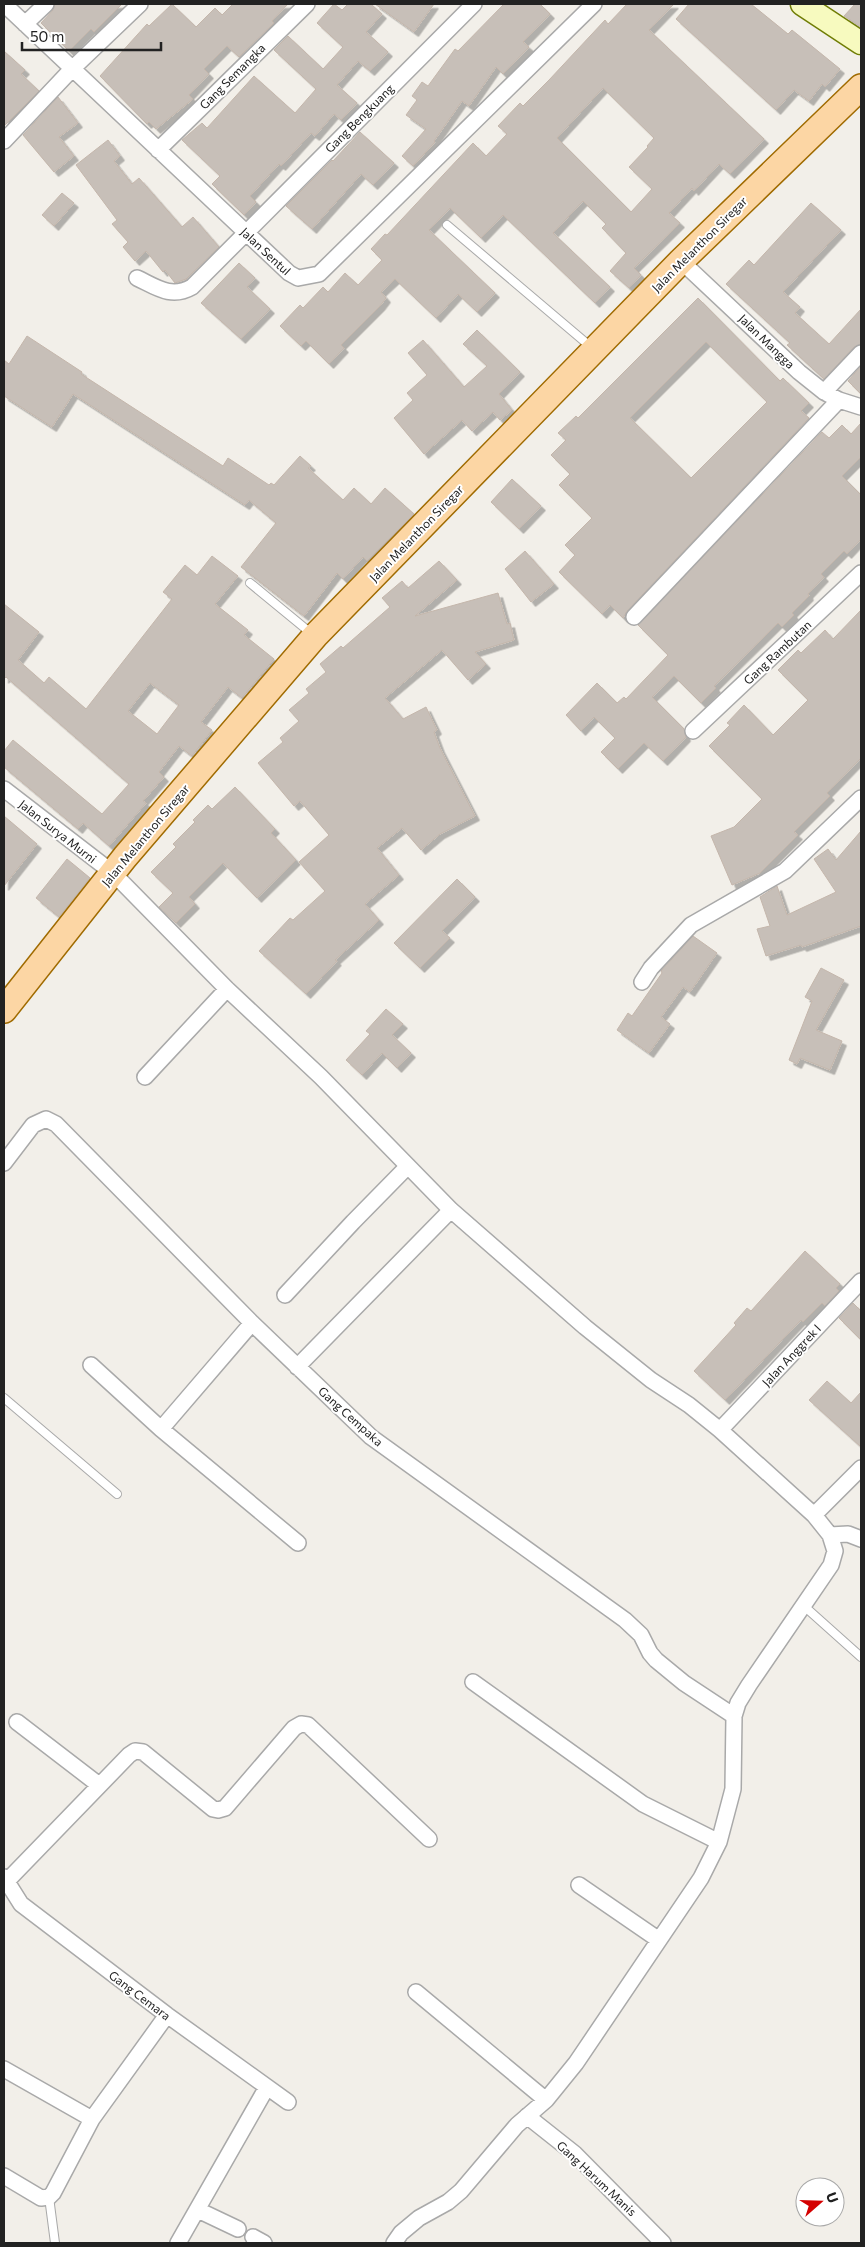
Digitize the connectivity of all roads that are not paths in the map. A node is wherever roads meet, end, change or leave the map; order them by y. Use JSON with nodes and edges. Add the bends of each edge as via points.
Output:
{"nodes":[{"id":1,"x":4,"y":4,"type":"edge"},
{"id":2,"x":46,"y":4,"type":"edge"},
{"id":3,"x":140,"y":4,"type":"edge"},
{"id":4,"x":307,"y":4,"type":"edge"},
{"id":5,"x":474,"y":4,"type":"edge"},
{"id":6,"x":594,"y":4,"type":"edge"},
{"id":7,"x":802,"y":4,"type":"edge"},
{"id":8,"x":25,"y":24,"type":"junction"},
{"id":9,"x":861,"y":43,"type":"edge"},
{"id":10,"x":72,"y":69,"type":"junction"},
{"id":11,"x":861,"y":87,"type":"edge"},
{"id":12,"x":4,"y":141,"type":"edge"},
{"id":13,"x":158,"y":150,"type":"junction"},
{"id":14,"x":447,"y":225,"type":"dead end"},
{"id":15,"x":245,"y":232,"type":"junction"},
{"id":16,"x":681,"y":261,"type":"junction"},
{"id":17,"x":137,"y":278,"type":"dead end"},
{"id":18,"x":594,"y":350,"type":"junction"},
{"id":19,"x":861,"y":353,"type":"edge"},
{"id":20,"x":824,"y":392,"type":"junction"},
{"id":21,"x":839,"y":400,"type":"junction"},
{"id":22,"x":861,"y":407,"type":"edge"},
{"id":23,"x":861,"y":572,"type":"edge"},
{"id":24,"x":250,"y":584,"type":"dead end"},
{"id":25,"x":634,"y":617,"type":"dead end"},
{"id":26,"x":315,"y":636,"type":"junction"},
{"id":27,"x":693,"y":731,"type":"dead end"},
{"id":28,"x":4,"y":789,"type":"edge"},
{"id":29,"x":861,"y":798,"type":"edge"},
{"id":30,"x":113,"y":873,"type":"junction"},
{"id":31,"x":642,"y":982,"type":"dead end"},
{"id":32,"x":227,"y":989,"type":"junction"},
{"id":33,"x":4,"y":1010,"type":"edge"},
{"id":34,"x":145,"y":1077,"type":"dead end"},
{"id":35,"x":4,"y":1163,"type":"edge"},
{"id":36,"x":408,"y":1166,"type":"junction"},
{"id":37,"x":451,"y":1210,"type":"junction"},
{"id":38,"x":861,"y":1281,"type":"edge"},
{"id":39,"x":285,"y":1295,"type":"dead end"},
{"id":40,"x":252,"y":1323,"type":"junction"},
{"id":41,"x":91,"y":1365,"type":"dead end"},
{"id":42,"x":297,"y":1367,"type":"junction"},
{"id":43,"x":4,"y":1398,"type":"edge"},
{"id":44,"x":161,"y":1430,"type":"junction"},
{"id":45,"x":720,"y":1430,"type":"junction"},
{"id":46,"x":861,"y":1468,"type":"edge"},
{"id":47,"x":116,"y":1494,"type":"dead end"},
{"id":48,"x":814,"y":1515,"type":"junction"},
{"id":49,"x":830,"y":1534,"type":"junction"},
{"id":50,"x":861,"y":1539,"type":"edge"},
{"id":51,"x":298,"y":1542,"type":"dead end"},
{"id":52,"x":804,"y":1606,"type":"junction"},
{"id":53,"x":861,"y":1657,"type":"edge"},
{"id":54,"x":473,"y":1682,"type":"dead end"},
{"id":55,"x":734,"y":1716,"type":"junction"},
{"id":56,"x":17,"y":1722,"type":"dead end"},
{"id":57,"x":99,"y":1785,"type":"junction"},
{"id":58,"x":429,"y":1839,"type":"dead end"},
{"id":59,"x":719,"y":1842,"type":"junction"},
{"id":60,"x":5,"y":1879,"type":"edge"},
{"id":61,"x":579,"y":1885,"type":"dead end"},
{"id":62,"x":658,"y":1940,"type":"junction"},
{"id":63,"x":416,"y":1992,"type":"dead end"},
{"id":64,"x":167,"y":2015,"type":"junction"},
{"id":65,"x":4,"y":2069,"type":"edge"},
{"id":66,"x":267,"y":2087,"type":"junction"},
{"id":67,"x":546,"y":2100,"type":"junction"},
{"id":68,"x":288,"y":2102,"type":"dead end"},
{"id":69,"x":526,"y":2116,"type":"junction"},
{"id":70,"x":92,"y":2119,"type":"junction"},
{"id":71,"x":4,"y":2176,"type":"edge"},
{"id":72,"x":49,"y":2196,"type":"junction"},
{"id":73,"x":198,"y":2210,"type":"junction"},
{"id":74,"x":238,"y":2229,"type":"dead end"},
{"id":75,"x":55,"y":2243,"type":"edge"},
{"id":76,"x":178,"y":2243,"type":"edge"},
{"id":77,"x":394,"y":2243,"type":"edge"},
{"id":78,"x":663,"y":2243,"type":"edge"}],
"edges":[{"from":1,"to":8,"type":"street","name":"Jalan Sentul"},
{"from":2,"to":8,"type":"street"},
{"from":3,"to":10,"type":"street"},
{"from":4,"to":13,"type":"street","name":"Gang Semangka"},
{"from":5,"to":15,"type":"street","name":"Gang Bengkuang"},
{"from":6,"to":15,"type":"street","name":"Jalan Sentul","via":[[318,274],[298,278],[288,273]]},
{"from":7,"to":9,"type":"street"},
{"from":8,"to":10,"type":"street","name":"Jalan Sentul"},
{"from":10,"to":12,"type":"street"},
{"from":10,"to":13,"type":"street","name":"Jalan Sentul"},
{"from":11,"to":16,"type":"main road","name":"Jalan Melanthon Siregar"},
{"from":13,"to":15,"type":"street","name":"Jalan Sentul"},
{"from":14,"to":18,"type":"lane"},
{"from":15,"to":17,"type":"street","name":"Gang Bengkuang","via":[[206,274],[181,293],[159,289]]},
{"from":16,"to":18,"type":"main road","name":"Jalan Melanthon Siregar"},
{"from":16,"to":20,"type":"street","name":"Jalan Mangga"},
{"from":18,"to":26,"type":"main road","name":"Jalan Melanthon Siregar"},
{"from":19,"to":20,"type":"street"},
{"from":20,"to":21,"type":"street","name":"Jalan Mangga"},
{"from":21,"to":22,"type":"street","name":"Jalan Mangga"},
{"from":21,"to":25,"type":"street"},
{"from":23,"to":27,"type":"street","name":"Gang Rambutan"},
{"from":24,"to":26,"type":"lane"},
{"from":26,"to":30,"type":"main road","name":"Jalan Melanthon Siregar"},
{"from":28,"to":30,"type":"street","name":"Jalan Surya Murni"},
{"from":29,"to":31,"type":"street","via":[[785,871],[691,925]]},
{"from":30,"to":32,"type":"street","name":"Jalan Surya Murni"},
{"from":30,"to":33,"type":"main road","name":"Jalan Melanthon Siregar"},
{"from":32,"to":34,"type":"street"},
{"from":32,"to":36,"type":"street","name":"Jalan Surya Murni","via":[[321,1077]]},
{"from":35,"to":40,"type":"street","name":"Gang Cempaka","via":[[33,1125],[46,1119],[56,1124]]},
{"from":36,"to":37,"type":"street","name":"Jalan Surya Murni"},
{"from":36,"to":39,"type":"street"},
{"from":37,"to":42,"type":"street"},
{"from":37,"to":45,"type":"street","name":"Jalan Surya Murni","via":[[585,1327]]},
{"from":38,"to":45,"type":"street","name":"Jalan Anggrek I"},
{"from":40,"to":42,"type":"street","name":"Gang Cempaka"},
{"from":40,"to":44,"type":"street"},
{"from":41,"to":44,"type":"street"},
{"from":42,"to":55,"type":"street","name":"Gang Cempaka","via":[[371,1437],[625,1620],[641,1634],[656,1660]]},
{"from":43,"to":47,"type":"lane"},
{"from":44,"to":51,"type":"street"},
{"from":45,"to":48,"type":"street","name":"Jalan Surya Murni"},
{"from":46,"to":48,"type":"street"},
{"from":48,"to":49,"type":"street","name":"Jalan Surya Murni"},
{"from":49,"to":50,"type":"street","via":[[848,1534]]},
{"from":49,"to":52,"type":"street","via":[[835,1551],[831,1565]]},
{"from":52,"to":53,"type":"lane"},
{"from":52,"to":55,"type":"street","via":[[749,1685]]},
{"from":54,"to":59,"type":"street","via":[[643,1804]]},
{"from":55,"to":59,"type":"street","via":[[733,1789]]},
{"from":56,"to":57,"type":"street"},
{"from":57,"to":58,"type":"street","via":[[135,1751],[143,1752],[213,1809],[225,1808],[294,1728],[308,1725]]},
{"from":57,"to":60,"type":"street"},
{"from":59,"to":62,"type":"street","via":[[701,1878]]},
{"from":60,"to":64,"type":"street","name":"Gang Cemara","via":[[21,1904]]},
{"from":61,"to":62,"type":"street"},
{"from":62,"to":67,"type":"street","via":[[576,2063]]},
{"from":63,"to":67,"type":"street"},
{"from":64,"to":66,"type":"street","name":"Gang Cemara"},
{"from":64,"to":70,"type":"street"},
{"from":65,"to":70,"type":"street"},
{"from":66,"to":68,"type":"street","name":"Gang Cemara"},
{"from":66,"to":73,"type":"street"},
{"from":67,"to":69,"type":"street"},
{"from":69,"to":77,"type":"street","via":[[461,2191],[419,2218]]},
{"from":69,"to":78,"type":"street","name":"Gang Harum Manis","via":[[575,2154]]},
{"from":70,"to":72,"type":"street"},
{"from":71,"to":72,"type":"street","via":[[40,2198]]},
{"from":72,"to":75,"type":"lane"},
{"from":73,"to":74,"type":"street"},
{"from":73,"to":76,"type":"street"}]}
